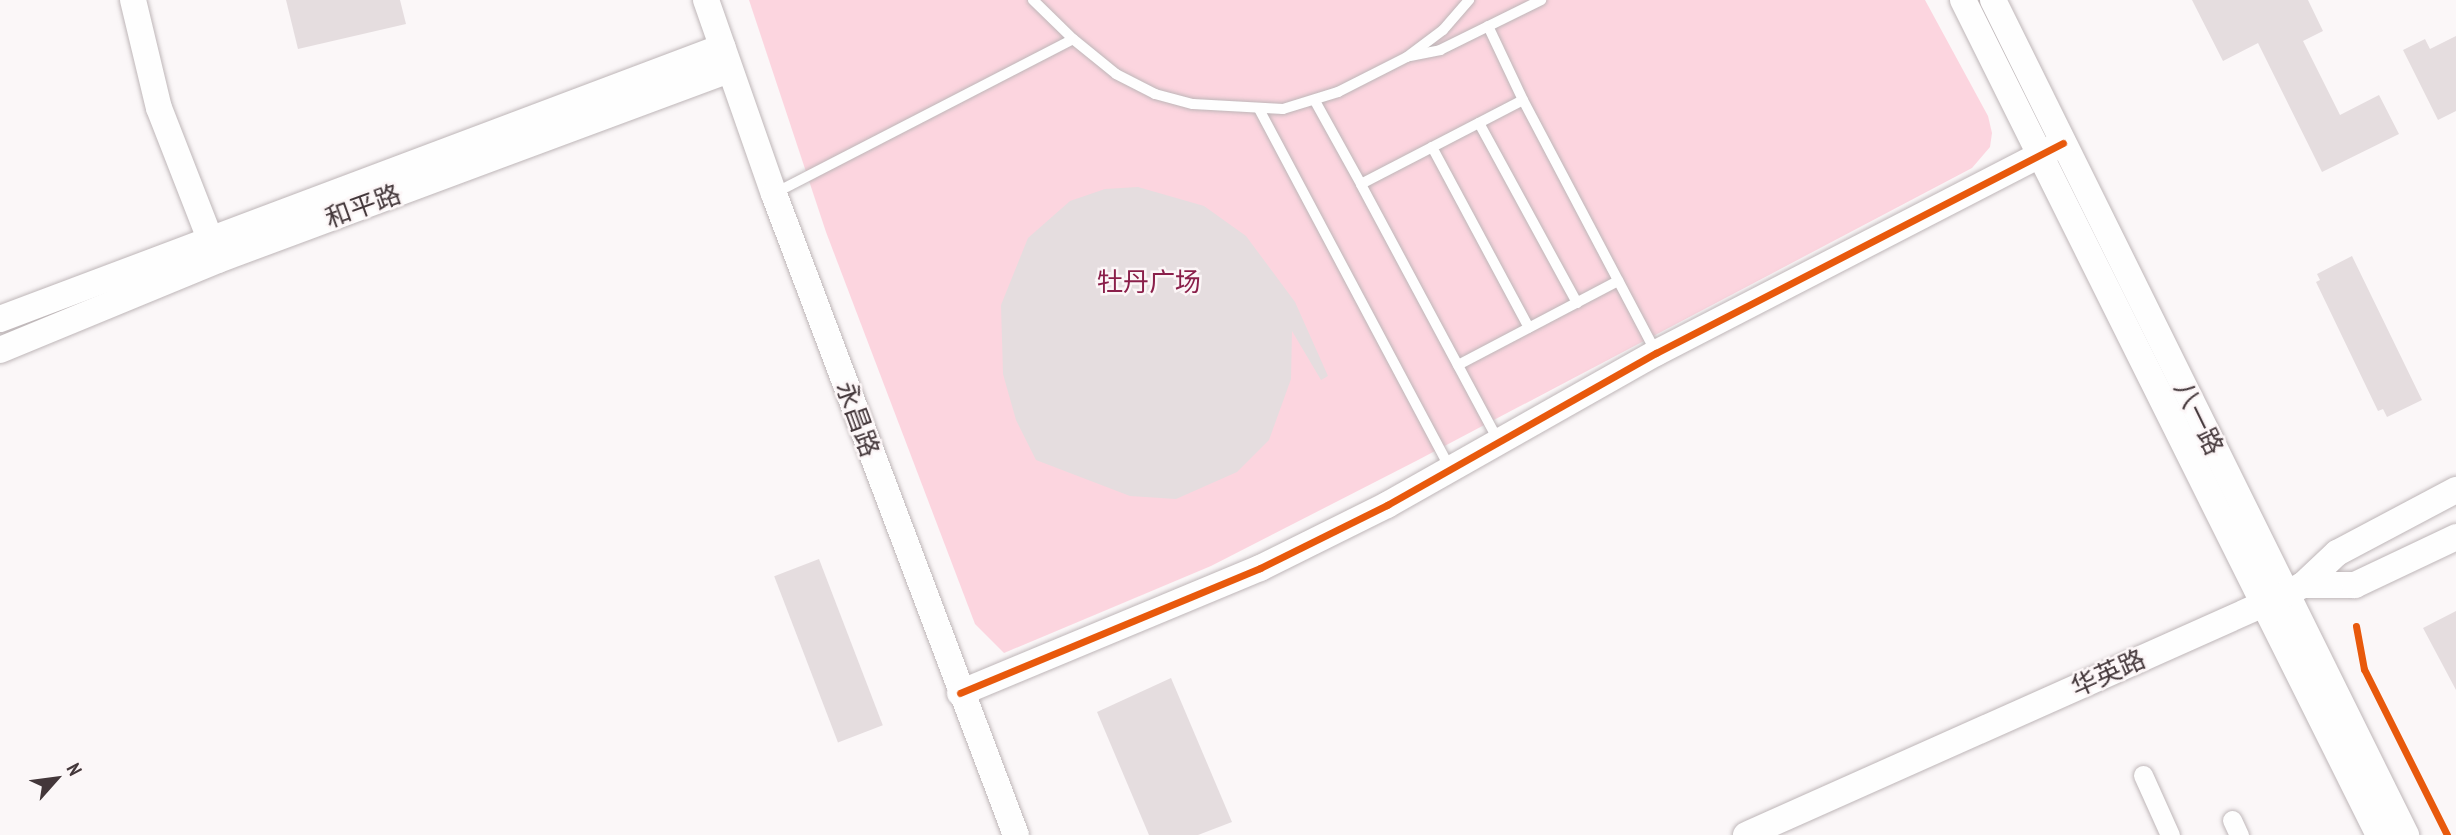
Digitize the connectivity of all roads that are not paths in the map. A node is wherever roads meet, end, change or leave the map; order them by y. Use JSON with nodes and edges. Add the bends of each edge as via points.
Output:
{"nodes":[{"id":1,"x":132,"y":0,"type":"edge"},
{"id":2,"x":706,"y":0,"type":"edge"},
{"id":3,"x":1033,"y":0,"type":"edge"},
{"id":4,"x":1469,"y":0,"type":"edge"},
{"id":5,"x":1541,"y":0,"type":"edge"},
{"id":6,"x":1963,"y":0,"type":"edge"},
{"id":7,"x":1993,"y":0,"type":"edge"},
{"id":8,"x":1488,"y":26,"type":"junction"},
{"id":9,"x":1073,"y":40,"type":"junction"},
{"id":10,"x":1407,"y":57,"type":"junction"},
{"id":11,"x":726,"y":59,"type":"junction"},
{"id":12,"x":1523,"y":100,"type":"junction"},
{"id":13,"x":1315,"y":101,"type":"junction"},
{"id":14,"x":1259,"y":109,"type":"junction"},
{"id":15,"x":1479,"y":123,"type":"junction"},
{"id":16,"x":2063,"y":143,"type":"junction"},
{"id":17,"x":1432,"y":147,"type":"junction"},
{"id":18,"x":1361,"y":184,"type":"junction"},
{"id":19,"x":774,"y":194,"type":"junction"},
{"id":20,"x":214,"y":249,"type":"junction"},
{"id":21,"x":1618,"y":281,"type":"junction"},
{"id":22,"x":1577,"y":303,"type":"junction"},
{"id":23,"x":0,"y":319,"type":"edge"},
{"id":24,"x":1529,"y":328,"type":"junction"},
{"id":25,"x":0,"y":350,"type":"edge"},
{"id":26,"x":1656,"y":352,"type":"junction"},
{"id":27,"x":1458,"y":365,"type":"junction"},
{"id":28,"x":1499,"y":440,"type":"junction"},
{"id":29,"x":1449,"y":468,"type":"junction"},
{"id":30,"x":2456,"y":490,"type":"edge"},
{"id":31,"x":2456,"y":537,"type":"edge"},
{"id":32,"x":2295,"y":589,"type":"junction"},
{"id":33,"x":960,"y":693,"type":"junction"},
{"id":34,"x":2143,"y":775,"type":"dead end"},
{"id":35,"x":1016,"y":835,"type":"edge"},
{"id":36,"x":1746,"y":835,"type":"edge"},
{"id":37,"x":2170,"y":835,"type":"edge"},
{"id":38,"x":2379,"y":835,"type":"edge"},
{"id":39,"x":2406,"y":835,"type":"edge"}],
"edges":[{"from":1,"to":20,"type":"main road","via":[[159,108]]},
{"from":2,"to":11,"type":"main road","name":"永昌路"},
{"from":3,"to":9,"type":"lane"},
{"from":4,"to":10,"type":"lane","via":[[1443,30]]},
{"from":5,"to":8,"type":"lane"},
{"from":6,"to":38,"type":"main road"},
{"from":7,"to":16,"type":"main road","name":"八一路"},
{"from":8,"to":10,"type":"lane","via":[[1440,50]]},
{"from":8,"to":12,"type":"lane"},
{"from":9,"to":14,"type":"lane","via":[[1116,74],[1154,93],[1193,104]]},
{"from":9,"to":19,"type":"lane"},
{"from":10,"to":13,"type":"lane"},
{"from":11,"to":19,"type":"main road","name":"永昌路"},
{"from":11,"to":20,"type":"main road","name":"和平路"},
{"from":12,"to":15,"type":"lane"},
{"from":12,"to":21,"type":"lane"},
{"from":13,"to":14,"type":"lane"},
{"from":13,"to":18,"type":"lane"},
{"from":14,"to":29,"type":"lane"},
{"from":15,"to":17,"type":"lane"},
{"from":15,"to":22,"type":"lane"},
{"from":16,"to":26,"type":"main road"},
{"from":16,"to":32,"type":"main road","name":"八一路"},
{"from":17,"to":18,"type":"lane"},
{"from":17,"to":24,"type":"lane"},
{"from":18,"to":27,"type":"lane"},
{"from":19,"to":33,"type":"main road","name":"永昌路"},
{"from":20,"to":23,"type":"main road","name":"和平路"},
{"from":20,"to":25,"type":"main road","name":"和平路"},
{"from":21,"to":22,"type":"lane"},
{"from":21,"to":26,"type":"lane"},
{"from":22,"to":24,"type":"lane"},
{"from":24,"to":27,"type":"lane"},
{"from":26,"to":28,"type":"main road"},
{"from":27,"to":28,"type":"lane"},
{"from":28,"to":29,"type":"main road"},
{"from":29,"to":33,"type":"main road","via":[[1260,568]]},
{"from":30,"to":32,"type":"main road","name":"华英路","via":[[2337,552]]},
{"from":31,"to":32,"type":"main road","via":[[2355,585]]},
{"from":32,"to":36,"type":"main road","name":"华英路"},
{"from":32,"to":39,"type":"main road","name":"八一路"},
{"from":33,"to":35,"type":"main road","name":"永昌路"},
{"from":34,"to":37,"type":"street"}]}
